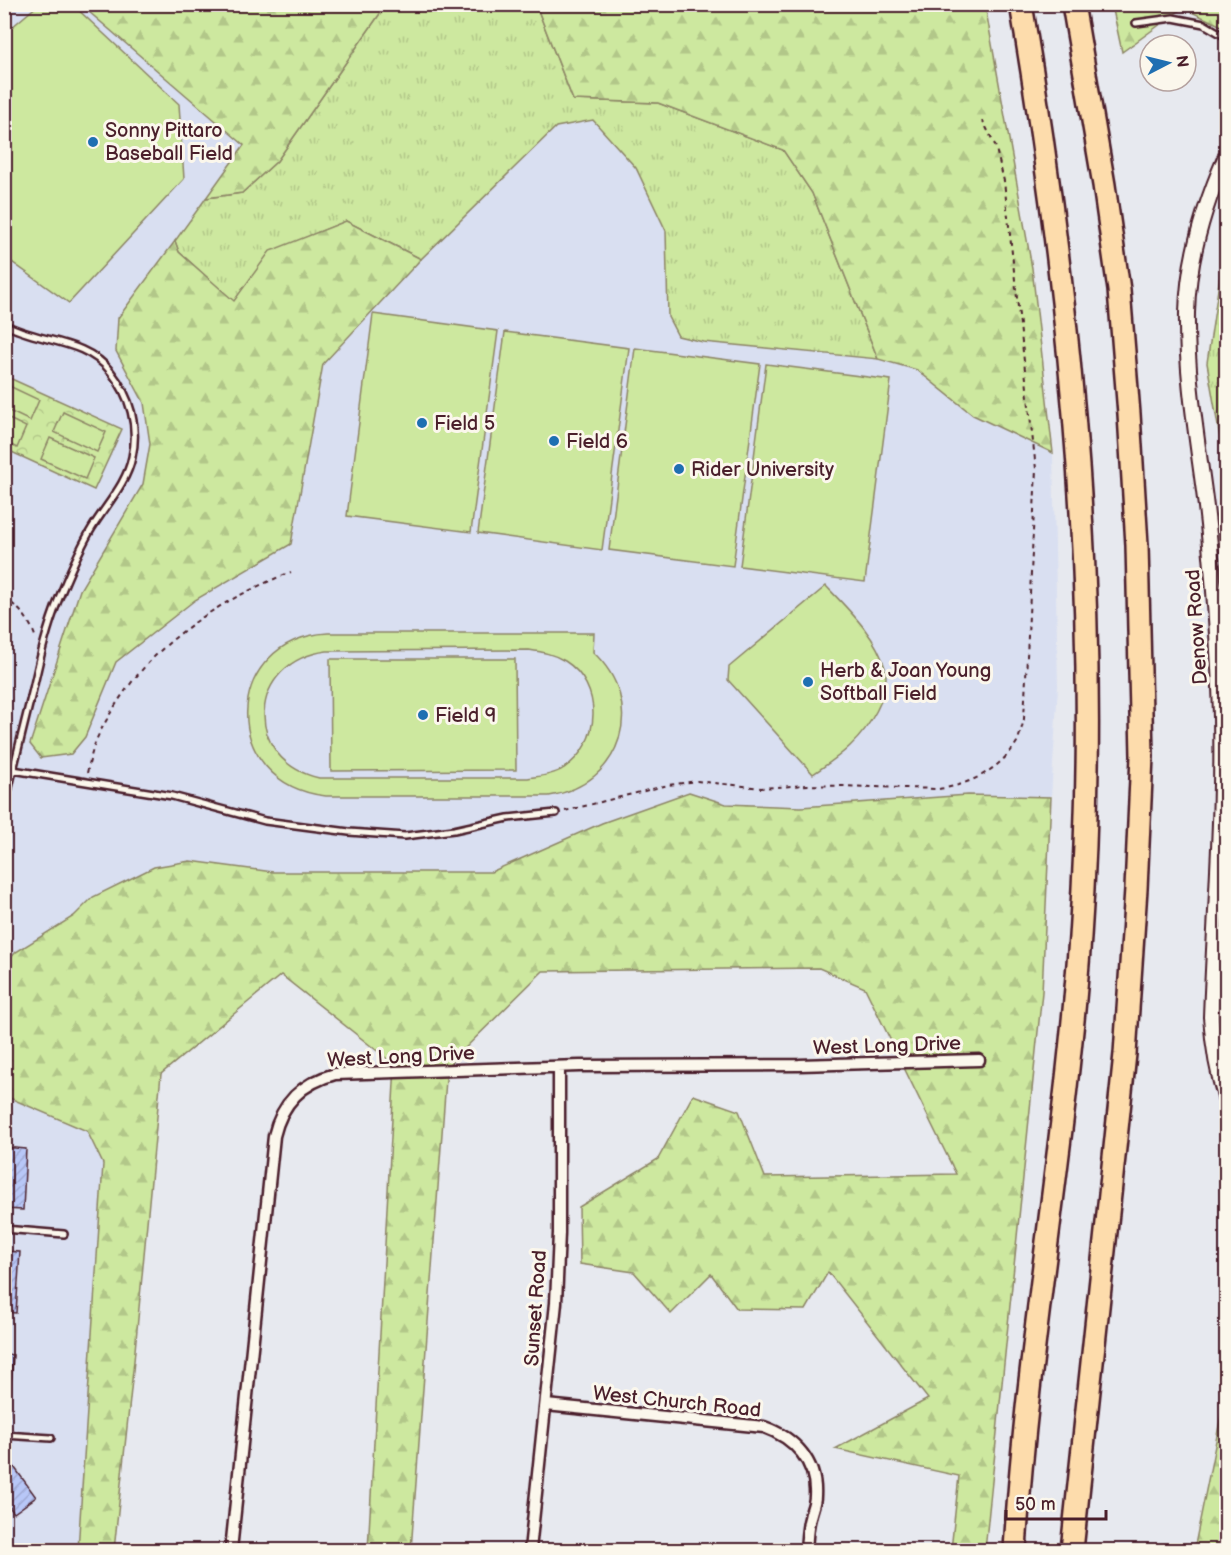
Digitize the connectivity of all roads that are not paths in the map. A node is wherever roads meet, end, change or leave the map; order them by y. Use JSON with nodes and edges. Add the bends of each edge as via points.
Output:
{"nodes":[{"id":1,"x":1021,"y":4,"type":"edge"},
{"id":2,"x":1073,"y":4,"type":"edge"},
{"id":3,"x":1136,"y":23,"type":"dead end"},
{"id":4,"x":1227,"y":37,"type":"edge"},
{"id":5,"x":1227,"y":156,"type":"edge"},
{"id":6,"x":4,"y":324,"type":"edge"},
{"id":7,"x":13,"y":770,"type":"junction"},
{"id":8,"x":1224,"y":772,"type":"edge"},
{"id":9,"x":4,"y":809,"type":"edge"},
{"id":10,"x":556,"y":813,"type":"road end"},
{"id":11,"x":979,"y":1060,"type":"dead end"},
{"id":12,"x":559,"y":1067,"type":"junction"},
{"id":13,"x":1227,"y":1100,"type":"edge"},
{"id":14,"x":4,"y":1229,"type":"edge"},
{"id":15,"x":64,"y":1234,"type":"dead end"},
{"id":16,"x":546,"y":1405,"type":"junction"},
{"id":17,"x":4,"y":1435,"type":"edge"},
{"id":18,"x":51,"y":1438,"type":"dead end"},
{"id":19,"x":231,"y":1551,"type":"edge"},
{"id":20,"x":530,"y":1551,"type":"edge"},
{"id":21,"x":806,"y":1551,"type":"edge"},
{"id":22,"x":1015,"y":1551,"type":"edge"},
{"id":23,"x":1074,"y":1551,"type":"edge"}],
"edges":[{"from":1,"to":22,"type":"highway","via":[[1048,177],[1071,378],[1084,563],[1087,755],[1071,1051],[1031,1380]]},
{"from":2,"to":23,"type":"highway","via":[[1119,290],[1137,545],[1142,756],[1125,1054]]},
{"from":3,"to":4,"type":"lane","via":[[1173,18],[1204,24]]},
{"from":5,"to":8,"type":"street","name":"Denow Road","via":[[1198,234],[1187,312],[1189,368],[1210,537]]},
{"from":6,"to":7,"type":"lane","via":[[65,342],[109,369],[133,413],[135,437],[124,479],[91,530],[58,599],[43,644]]},
{"from":7,"to":9,"type":"lane"},
{"from":7,"to":10,"type":"lane","via":[[172,796],[266,821],[350,832],[405,836]]},
{"from":8,"to":13,"type":"street","name":"Denow Road","via":[[1211,1017],[1213,1047]]},
{"from":11,"to":12,"type":"street","name":"West Long Drive"},
{"from":12,"to":16,"type":"street","name":"Sunset Road","via":[[559,1233]]},
{"from":12,"to":19,"type":"street","name":"West Long Drive","via":[[335,1074],[305,1085],[285,1107],[274,1136]]},
{"from":14,"to":15,"type":"lane"},
{"from":16,"to":20,"type":"street","name":"Sunset Road"},
{"from":16,"to":21,"type":"street","name":"West Church Road","via":[[764,1427],[778,1432],[803,1452],[815,1480]]},
{"from":17,"to":18,"type":"lane"}]}
